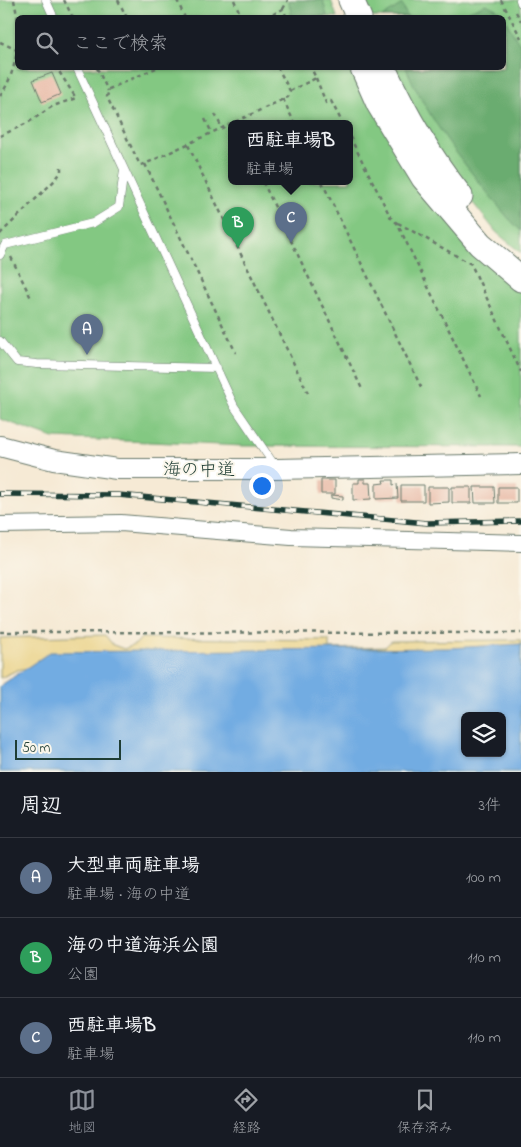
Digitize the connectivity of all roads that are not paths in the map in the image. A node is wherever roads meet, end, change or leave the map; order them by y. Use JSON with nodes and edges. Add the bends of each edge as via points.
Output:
{"nodes":[{"id":1,"x":46,"y":0,"type":"edge"},
{"id":2,"x":335,"y":0,"type":"edge"},
{"id":3,"x":351,"y":0,"type":"edge"},
{"id":4,"x":53,"y":15,"type":"edge"},
{"id":5,"x":341,"y":15,"type":"edge"},
{"id":6,"x":358,"y":15,"type":"edge"},
{"id":7,"x":78,"y":70,"type":"edge"},
{"id":8,"x":364,"y":70,"type":"edge"},
{"id":9,"x":384,"y":70,"type":"edge"},
{"id":10,"x":124,"y":170,"type":"junction"},
{"id":11,"x":0,"y":255,"type":"edge"},
{"id":12,"x":521,"y":259,"type":"edge"},
{"id":13,"x":521,"y":279,"type":"edge"},
{"id":14,"x":0,"y":341,"type":"edge"},
{"id":15,"x":217,"y":368,"type":"junction"},
{"id":16,"x":0,"y":446,"type":"edge"},
{"id":17,"x":521,"y":464,"type":"edge"},
{"id":18,"x":276,"y":469,"type":"junction"},
{"id":19,"x":0,"y":525,"type":"edge"},
{"id":20,"x":521,"y":543,"type":"edge"}],
"edges":[{"from":1,"to":4,"type":"lane"},
{"from":2,"to":5,"type":"main road"},
{"from":3,"to":6,"type":"main road"},
{"from":7,"to":10,"type":"lane"},
{"from":8,"to":13,"type":"main road","via":[[379,104],[424,178],[480,244]]},
{"from":9,"to":12,"type":"main road","via":[[439,170],[492,235]]},
{"from":10,"to":11,"type":"lane","via":[[119,207],[93,224],[5,245]]},
{"from":10,"to":15,"type":"lane"},
{"from":14,"to":15,"type":"lane","via":[[18,362]]},
{"from":15,"to":18,"type":"lane","via":[[234,406]]},
{"from":16,"to":18,"type":"street","name":"海の中道","via":[[54,460],[117,469]]},
{"from":17,"to":18,"type":"street","name":"海の中道"},
{"from":19,"to":20,"type":"street","via":[[121,524],[291,537]]}]}
